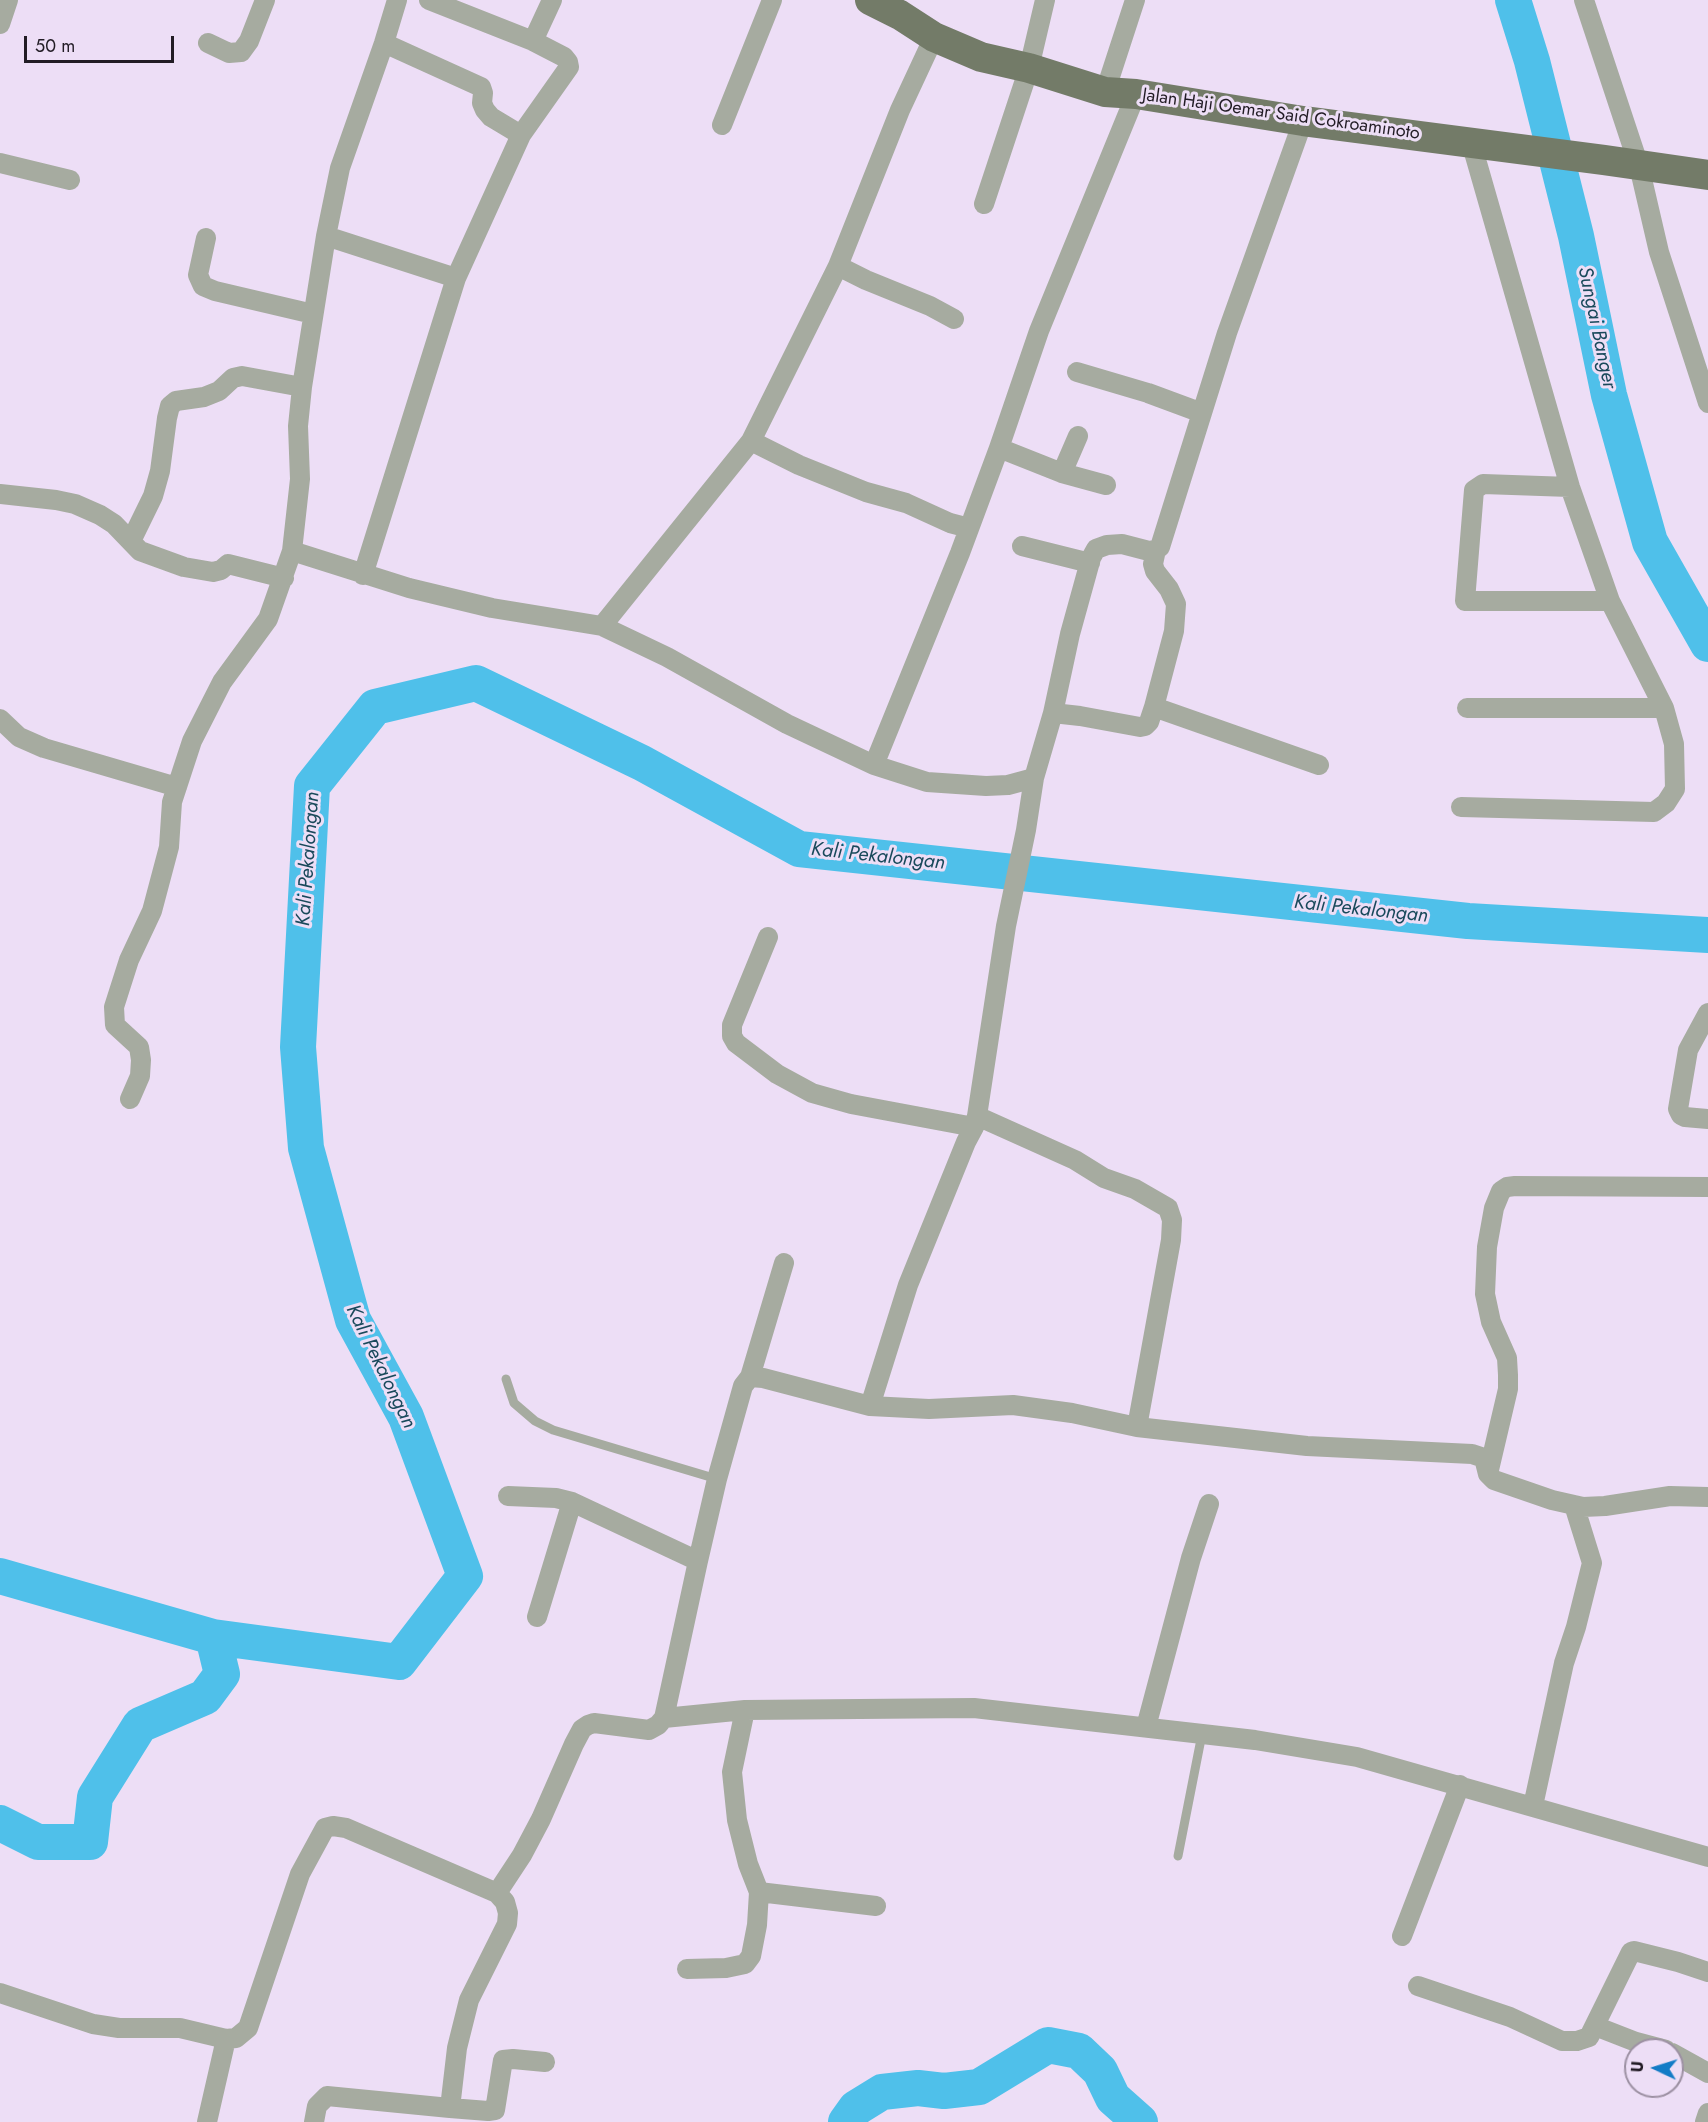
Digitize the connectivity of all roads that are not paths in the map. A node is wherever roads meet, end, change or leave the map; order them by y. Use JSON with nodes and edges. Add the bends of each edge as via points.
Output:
{"nodes":[{"id":1,"x":9,"y":0,"type":"edge"},
{"id":2,"x":265,"y":0,"type":"edge"},
{"id":3,"x":397,"y":0,"type":"edge"},
{"id":4,"x":429,"y":0,"type":"edge"},
{"id":5,"x":552,"y":0,"type":"edge"},
{"id":6,"x":772,"y":0,"type":"edge"},
{"id":7,"x":870,"y":0,"type":"edge"},
{"id":8,"x":1045,"y":0,"type":"edge"},
{"id":9,"x":1135,"y":0,"type":"edge"},
{"id":10,"x":1584,"y":0,"type":"edge"},
{"id":11,"x":904,"y":8,"type":"edge"},
{"id":12,"x":0,"y":24,"type":"edge"},
{"id":13,"x":934,"y":37,"type":"junction"},
{"id":14,"x":533,"y":41,"type":"junction"},
{"id":15,"x":208,"y":43,"type":"dead end"},
{"id":16,"x":384,"y":43,"type":"junction"},
{"id":17,"x":1029,"y":68,"type":"junction"},
{"id":18,"x":1105,"y":92,"type":"junction"},
{"id":19,"x":1136,"y":94,"type":"junction"},
{"id":20,"x":1303,"y":121,"type":"junction"},
{"id":21,"x":722,"y":125,"type":"dead end"},
{"id":22,"x":520,"y":135,"type":"junction"},
{"id":23,"x":1471,"y":142,"type":"junction"},
{"id":24,"x":0,"y":163,"type":"edge"},
{"id":25,"x":1639,"y":166,"type":"junction"},
{"id":26,"x":1708,"y":175,"type":"edge"},
{"id":27,"x":70,"y":180,"type":"dead end"},
{"id":28,"x":984,"y":204,"type":"dead end"},
{"id":29,"x":326,"y":237,"type":"junction"},
{"id":30,"x":206,"y":238,"type":"dead end"},
{"id":31,"x":838,"y":266,"type":"junction"},
{"id":32,"x":456,"y":278,"type":"junction"},
{"id":33,"x":313,"y":314,"type":"junction"},
{"id":34,"x":954,"y":319,"type":"dead end"},
{"id":35,"x":1077,"y":372,"type":"dead end"},
{"id":36,"x":302,"y":387,"type":"junction"},
{"id":37,"x":1708,"y":404,"type":"edge"},
{"id":38,"x":1202,"y":413,"type":"junction"},
{"id":39,"x":1078,"y":436,"type":"dead end"},
{"id":40,"x":751,"y":441,"type":"junction"},
{"id":41,"x":999,"y":448,"type":"junction"},
{"id":42,"x":1062,"y":473,"type":"junction"},
{"id":43,"x":1106,"y":485,"type":"dead end"},
{"id":44,"x":1570,"y":487,"type":"junction"},
{"id":45,"x":0,"y":494,"type":"edge"},
{"id":46,"x":969,"y":528,"type":"junction"},
{"id":47,"x":131,"y":541,"type":"junction"},
{"id":48,"x":1022,"y":546,"type":"dead end"},
{"id":49,"x":1156,"y":550,"type":"junction"},
{"id":50,"x":292,"y":551,"type":"junction"},
{"id":51,"x":1090,"y":563,"type":"junction"},
{"id":52,"x":363,"y":574,"type":"junction"},
{"id":53,"x":284,"y":578,"type":"junction"},
{"id":54,"x":1610,"y":600,"type":"junction"},
{"id":55,"x":602,"y":626,"type":"junction"},
{"id":56,"x":1154,"y":707,"type":"junction"},
{"id":57,"x":1467,"y":708,"type":"dead end"},
{"id":58,"x":1664,"y":708,"type":"junction"},
{"id":59,"x":1053,"y":713,"type":"junction"},
{"id":60,"x":0,"y":719,"type":"edge"},
{"id":61,"x":874,"y":765,"type":"junction"},
{"id":62,"x":1319,"y":765,"type":"dead end"},
{"id":63,"x":1034,"y":778,"type":"junction"},
{"id":64,"x":177,"y":787,"type":"junction"},
{"id":65,"x":1461,"y":807,"type":"dead end"},
{"id":66,"x":768,"y":937,"type":"dead end"},
{"id":67,"x":1708,"y":1013,"type":"edge"},
{"id":68,"x":130,"y":1099,"type":"dead end"},
{"id":69,"x":1708,"y":1119,"type":"edge"},
{"id":70,"x":976,"y":1121,"type":"junction"},
{"id":71,"x":1708,"y":1187,"type":"edge"},
{"id":72,"x":784,"y":1263,"type":"dead end"},
{"id":73,"x":750,"y":1377,"type":"junction"},
{"id":74,"x":506,"y":1379,"type":"dead end"},
{"id":75,"x":870,"y":1406,"type":"junction"},
{"id":76,"x":1137,"y":1427,"type":"junction"},
{"id":77,"x":1488,"y":1474,"type":"junction"},
{"id":78,"x":717,"y":1479,"type":"junction"},
{"id":79,"x":508,"y":1496,"type":"dead end"},
{"id":80,"x":1708,"y":1497,"type":"edge"},
{"id":81,"x":572,"y":1502,"type":"junction"},
{"id":82,"x":1209,"y":1504,"type":"dead end"},
{"id":83,"x":1574,"y":1505,"type":"junction"},
{"id":84,"x":698,"y":1561,"type":"junction"},
{"id":85,"x":537,"y":1617,"type":"dead end"},
{"id":86,"x":745,"y":1710,"type":"junction"},
{"id":87,"x":664,"y":1718,"type":"junction"},
{"id":88,"x":1146,"y":1727,"type":"junction"},
{"id":89,"x":1202,"y":1734,"type":"junction"},
{"id":90,"x":1460,"y":1785,"type":"junction"},
{"id":91,"x":1533,"y":1806,"type":"junction"},
{"id":92,"x":1178,"y":1856,"type":"dead end"},
{"id":93,"x":1708,"y":1857,"type":"edge"},
{"id":94,"x":759,"y":1892,"type":"junction"},
{"id":95,"x":497,"y":1893,"type":"junction"},
{"id":96,"x":876,"y":1906,"type":"dead end"},
{"id":97,"x":1402,"y":1936,"type":"dead end"},
{"id":98,"x":687,"y":1969,"type":"dead end"},
{"id":99,"x":1708,"y":1972,"type":"edge"},
{"id":100,"x":1418,"y":1986,"type":"dead end"},
{"id":101,"x":0,"y":1993,"type":"edge"},
{"id":102,"x":1595,"y":2026,"type":"junction"},
{"id":103,"x":1626,"y":2038,"type":"edge"},
{"id":104,"x":226,"y":2039,"type":"junction"},
{"id":105,"x":1684,"y":2060,"type":"edge"},
{"id":106,"x":545,"y":2062,"type":"dead end"},
{"id":107,"x":1708,"y":2073,"type":"edge"},
{"id":108,"x":450,"y":2108,"type":"junction"},
{"id":109,"x":1708,"y":2113,"type":"edge"},
{"id":110,"x":207,"y":2122,"type":"edge"},
{"id":111,"x":314,"y":2122,"type":"edge"},
{"id":112,"x":1705,"y":2122,"type":"edge"}],
"edges":[{"from":1,"to":12,"type":"street"},
{"from":2,"to":15,"type":"street","via":[[241,52],[229,53]]},
{"from":3,"to":16,"type":"street"},
{"from":4,"to":14,"type":"street"},
{"from":5,"to":14,"type":"street"},
{"from":6,"to":21,"type":"street"},
{"from":7,"to":11,"type":"main road","name":"Jalan Haji Oemar Said Cokroaminoto"},
{"from":8,"to":17,"type":"street"},
{"from":9,"to":18,"type":"street"},
{"from":10,"to":25,"type":"street"},
{"from":11,"to":13,"type":"main road","name":"Jalan Haji Oemar Said Cokroaminoto"},
{"from":13,"to":17,"type":"main road","name":"Jalan Haji Oemar Said Cokroaminoto","via":[[981,57]]},
{"from":13,"to":31,"type":"street"},
{"from":14,"to":22,"type":"street","via":[[564,57],[569,67]]},
{"from":16,"to":22,"type":"street","via":[[481,87],[485,110]]},
{"from":16,"to":29,"type":"street","via":[[340,168]]},
{"from":17,"to":18,"type":"main road","name":"Jalan Haji Oemar Said Cokroaminoto"},
{"from":17,"to":28,"type":"street"},
{"from":18,"to":19,"type":"main road","name":"Jalan Haji Oemar Said Cokroaminoto"},
{"from":19,"to":20,"type":"main road","name":"Jalan Haji Oemar Said Cokroaminoto"},
{"from":19,"to":41,"type":"street","via":[[1039,331]]},
{"from":20,"to":23,"type":"main road","name":"Jalan Haji Oemar Said Cokroaminoto"},
{"from":20,"to":38,"type":"street"},
{"from":22,"to":32,"type":"street"},
{"from":23,"to":25,"type":"main road","name":"Jalan Haji Oemar Said Cokroaminoto"},
{"from":23,"to":44,"type":"street"},
{"from":24,"to":27,"type":"street"},
{"from":25,"to":26,"type":"main road","name":"Jalan Haji Oemar Said Cokroaminoto"},
{"from":25,"to":37,"type":"street","via":[[1659,252]]},
{"from":29,"to":32,"type":"street"},
{"from":29,"to":33,"type":"street"},
{"from":30,"to":33,"type":"street","via":[[198,275],[203,286]]},
{"from":31,"to":34,"type":"street"},
{"from":31,"to":40,"type":"street"},
{"from":32,"to":52,"type":"street"},
{"from":33,"to":36,"type":"street"},
{"from":35,"to":38,"type":"street"},
{"from":36,"to":47,"type":"street","via":[[242,376],[233,378],[219,391],[176,401],[170,406],[153,496]]},
{"from":36,"to":50,"type":"street","via":[[298,426],[300,479]]},
{"from":38,"to":49,"type":"street","via":[[1163,541]]},
{"from":39,"to":42,"type":"street"},
{"from":40,"to":46,"type":"street","via":[[866,492]]},
{"from":40,"to":55,"type":"street"},
{"from":41,"to":42,"type":"street"},
{"from":41,"to":46,"type":"street"},
{"from":42,"to":43,"type":"street"},
{"from":44,"to":54,"type":"street"},
{"from":44,"to":54,"type":"street","via":[[1483,484],[1474,490],[1465,601]]},
{"from":45,"to":47,"type":"street","via":[[75,504],[114,524]]},
{"from":46,"to":61,"type":"street"},
{"from":47,"to":53,"type":"street","via":[[140,551],[184,567],[213,572],[228,564]]},
{"from":48,"to":51,"type":"street"},
{"from":49,"to":51,"type":"street","via":[[1107,545],[1096,549]]},
{"from":49,"to":56,"type":"street","via":[[1155,571],[1176,604],[1174,631]]},
{"from":50,"to":52,"type":"street"},
{"from":50,"to":53,"type":"street"},
{"from":51,"to":59,"type":"street"},
{"from":52,"to":55,"type":"street","via":[[492,608]]},
{"from":53,"to":64,"type":"street","via":[[268,619],[222,682],[192,741]]},
{"from":54,"to":58,"type":"street"},
{"from":55,"to":61,"type":"street","via":[[667,657],[787,724]]},
{"from":56,"to":59,"type":"street","via":[[1149,722],[1140,727]]},
{"from":56,"to":62,"type":"street"},
{"from":57,"to":58,"type":"street"},
{"from":58,"to":65,"type":"street","via":[[1674,744],[1675,789],[1654,812]]},
{"from":59,"to":63,"type":"street"},
{"from":60,"to":64,"type":"street","via":[[20,737],[44,748]]},
{"from":61,"to":63,"type":"street","via":[[927,782],[986,786]]},
{"from":63,"to":70,"type":"street"},
{"from":64,"to":68,"type":"street","via":[[169,847],[152,911],[129,960],[114,1007],[115,1026],[139,1047],[140,1077]]},
{"from":66,"to":70,"type":"street","via":[[732,1025],[736,1043],[777,1074],[812,1093],[851,1104]]},
{"from":67,"to":69,"type":"street","via":[[1688,1050],[1678,1109],[1684,1117]]},
{"from":70,"to":75,"type":"street","via":[[908,1285]]},
{"from":70,"to":76,"type":"street","via":[[1075,1160],[1168,1208],[1171,1240]]},
{"from":71,"to":77,"type":"street","via":[[1515,1186],[1501,1191],[1487,1247],[1485,1294],[1491,1322],[1507,1358],[1508,1389]]},
{"from":72,"to":73,"type":"street"},
{"from":73,"to":75,"type":"street"},
{"from":73,"to":78,"type":"street","via":[[742,1386]]},
{"from":74,"to":78,"type":"lane","via":[[514,1403],[553,1430]]},
{"from":75,"to":76,"type":"street","via":[[1013,1406]]},
{"from":76,"to":77,"type":"street","via":[[1307,1446],[1473,1454],[1485,1458]]},
{"from":77,"to":83,"type":"street","via":[[1498,1482]]},
{"from":78,"to":84,"type":"street"},
{"from":79,"to":81,"type":"street"},
{"from":80,"to":83,"type":"street","via":[[1664,1497],[1593,1507]]},
{"from":81,"to":84,"type":"street"},
{"from":81,"to":85,"type":"street"},
{"from":82,"to":88,"type":"street","via":[[1188,1566]]},
{"from":83,"to":91,"type":"street","via":[[1592,1563],[1564,1663]]},
{"from":84,"to":87,"type":"street"},
{"from":86,"to":87,"type":"street"},
{"from":86,"to":88,"type":"street","via":[[974,1708]]},
{"from":86,"to":94,"type":"street","via":[[732,1772],[734,1801],[748,1864]]},
{"from":87,"to":95,"type":"street","via":[[649,1730],[594,1723],[582,1730],[541,1819]]},
{"from":88,"to":89,"type":"street"},
{"from":89,"to":90,"type":"street","via":[[1357,1757]]},
{"from":89,"to":92,"type":"lane"},
{"from":90,"to":91,"type":"street"},
{"from":90,"to":97,"type":"street"},
{"from":91,"to":93,"type":"street"},
{"from":94,"to":96,"type":"street"},
{"from":94,"to":98,"type":"street","via":[[754,1944],[745,1964]]},
{"from":95,"to":104,"type":"street","via":[[346,1828],[325,1828],[300,1874],[248,2028],[236,2038]]},
{"from":95,"to":108,"type":"street","via":[[505,1902],[507,1924],[469,2001],[457,2048]]},
{"from":99,"to":102,"type":"street","via":[[1631,1952]]},
{"from":100,"to":102,"type":"street","via":[[1510,2017],[1562,2041],[1588,2037]]},
{"from":101,"to":104,"type":"street","via":[[93,2024],[180,2028]]},
{"from":102,"to":103,"type":"street"},
{"from":104,"to":110,"type":"street"},
{"from":105,"to":107,"type":"street"},
{"from":106,"to":108,"type":"street","via":[[503,2060],[495,2110]]},
{"from":108,"to":111,"type":"street","via":[[327,2096],[317,2106]]},
{"from":109,"to":112,"type":"street"}]}
